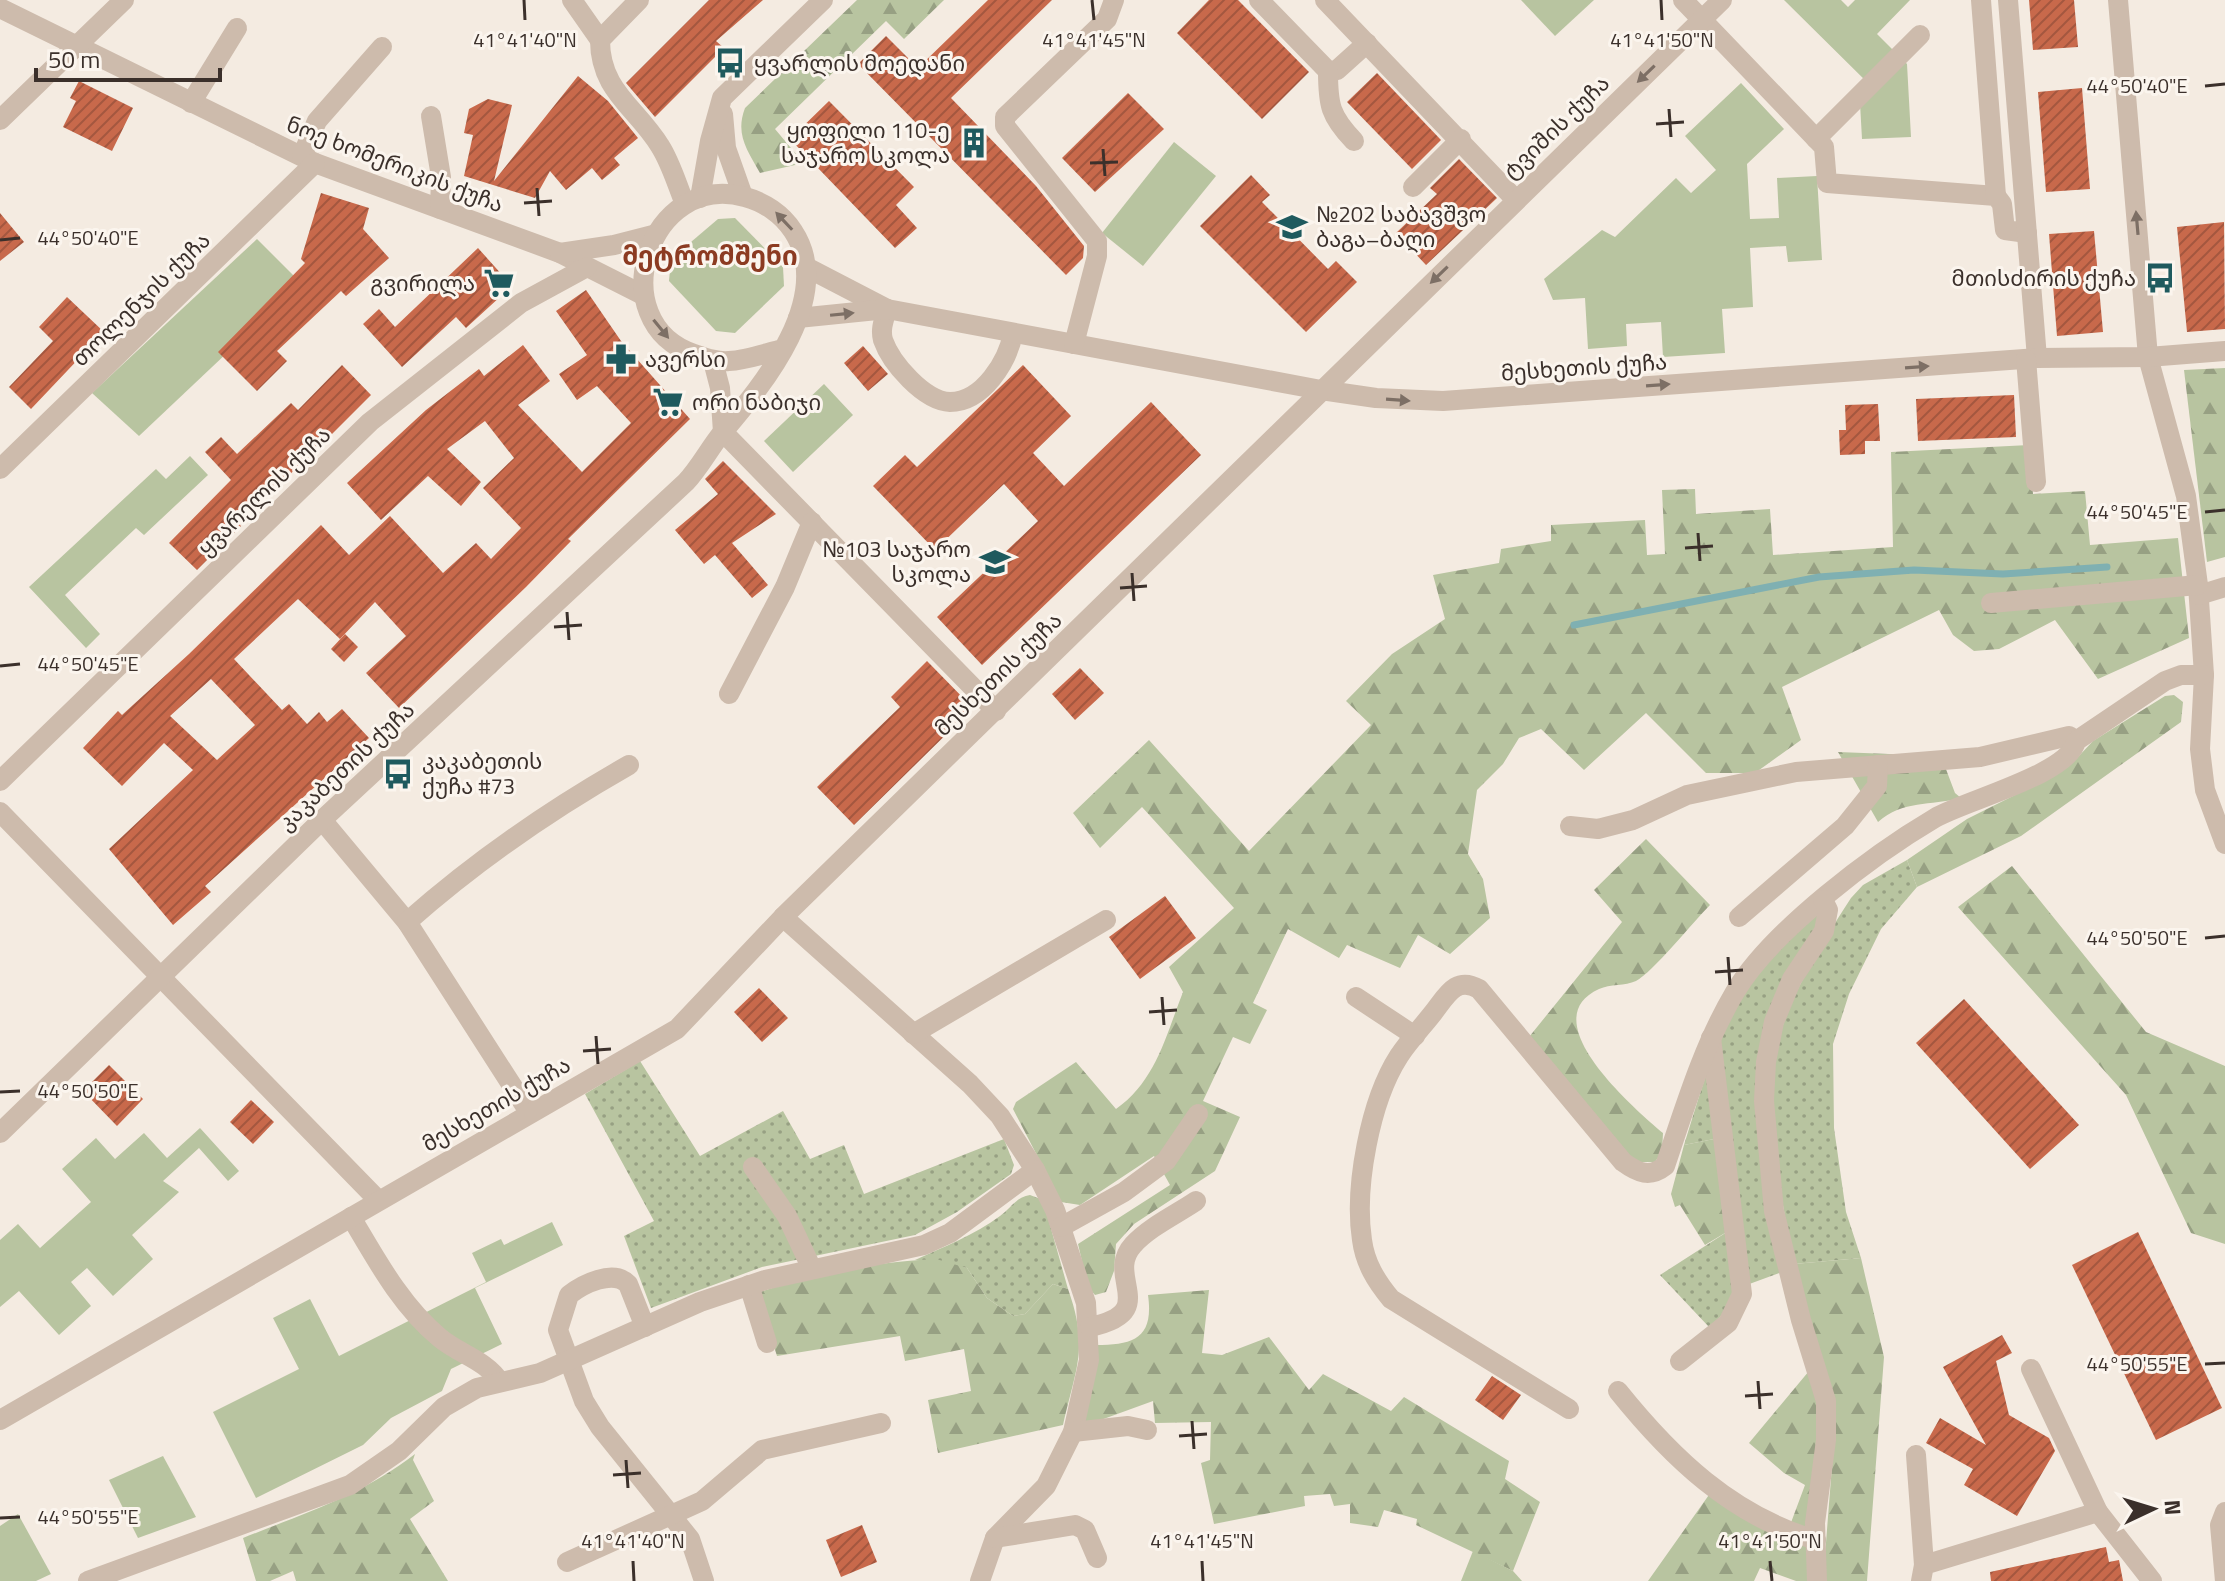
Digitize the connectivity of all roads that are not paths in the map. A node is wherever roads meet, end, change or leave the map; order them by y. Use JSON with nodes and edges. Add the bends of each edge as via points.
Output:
{"nodes":[{"id":1,"x":124,"y":0,"type":"edge"},
{"id":2,"x":572,"y":0,"type":"edge"},
{"id":3,"x":639,"y":0,"type":"edge"},
{"id":4,"x":823,"y":0,"type":"edge"},
{"id":5,"x":1114,"y":0,"type":"edge"},
{"id":6,"x":1259,"y":0,"type":"edge"},
{"id":7,"x":1325,"y":0,"type":"edge"},
{"id":8,"x":1683,"y":0,"type":"edge"},
{"id":9,"x":1722,"y":0,"type":"edge"},
{"id":10,"x":1981,"y":0,"type":"edge"},
{"id":11,"x":2008,"y":0,"type":"edge"},
{"id":12,"x":2118,"y":0,"type":"edge"},
{"id":13,"x":0,"y":8,"type":"edge"},
{"id":14,"x":1701,"y":19,"type":"junction"},
{"id":15,"x":237,"y":28,"type":"dead end"},
{"id":16,"x":1920,"y":35,"type":"dead end"},
{"id":17,"x":600,"y":40,"type":"junction"},
{"id":18,"x":1367,"y":43,"type":"junction"},
{"id":19,"x":76,"y":46,"type":"junction"},
{"id":20,"x":382,"y":47,"type":"dead end"},
{"id":21,"x":1328,"y":71,"type":"junction"},
{"id":22,"x":722,"y":98,"type":"junction"},
{"id":23,"x":191,"y":103,"type":"junction"},
{"id":24,"x":431,"y":116,"type":"dead end"},
{"id":25,"x":0,"y":120,"type":"edge"},
{"id":26,"x":1461,"y":139,"type":"junction"},
{"id":27,"x":1816,"y":139,"type":"junction"},
{"id":28,"x":1354,"y":141,"type":"dead end"},
{"id":29,"x":308,"y":160,"type":"junction"},
{"id":30,"x":1413,"y":187,"type":"dead end"},
{"id":31,"x":743,"y":196,"type":"junction"},
{"id":32,"x":1996,"y":196,"type":"junction"},
{"id":33,"x":1516,"y":200,"type":"junction"},
{"id":34,"x":693,"y":201,"type":"junction"},
{"id":35,"x":440,"y":209,"type":"junction"},
{"id":36,"x":2027,"y":233,"type":"junction"},
{"id":37,"x":653,"y":235,"type":"junction"},
{"id":38,"x":560,"y":253,"type":"junction"},
{"id":39,"x":587,"y":267,"type":"junction"},
{"id":40,"x":808,"y":268,"type":"junction"},
{"id":41,"x":643,"y":295,"type":"junction"},
{"id":42,"x":887,"y":309,"type":"junction"},
{"id":43,"x":798,"y":318,"type":"junction"},
{"id":44,"x":1013,"y":333,"type":"junction"},
{"id":45,"x":1074,"y":344,"type":"junction"},
{"id":46,"x":783,"y":349,"type":"junction"},
{"id":47,"x":2225,"y":351,"type":"edge"},
{"id":48,"x":2148,"y":357,"type":"junction"},
{"id":49,"x":2032,"y":358,"type":"junction"},
{"id":50,"x":713,"y":361,"type":"junction"},
{"id":51,"x":1321,"y":390,"type":"junction"},
{"id":52,"x":723,"y":432,"type":"junction"},
{"id":53,"x":0,"y":469,"type":"edge"},
{"id":54,"x":2036,"y":482,"type":"dead end"},
{"id":55,"x":812,"y":522,"type":"junction"},
{"id":56,"x":2225,"y":587,"type":"edge"},
{"id":57,"x":2199,"y":590,"type":"junction"},
{"id":58,"x":1991,"y":603,"type":"dead end"},
{"id":59,"x":2204,"y":675,"type":"junction"},
{"id":60,"x":729,"y":694,"type":"dead end"},
{"id":61,"x":996,"y":711,"type":"junction"},
{"id":62,"x":2076,"y":741,"type":"junction"},
{"id":63,"x":629,"y":765,"type":"dead end"},
{"id":64,"x":1878,"y":765,"type":"junction"},
{"id":65,"x":0,"y":781,"type":"edge"},
{"id":66,"x":0,"y":812,"type":"edge"},
{"id":67,"x":322,"y":820,"type":"junction"},
{"id":68,"x":1570,"y":826,"type":"dead end"},
{"id":69,"x":2225,"y":844,"type":"edge"},
{"id":70,"x":1823,"y":900,"type":"junction"},
{"id":71,"x":783,"y":917,"type":"junction"},
{"id":72,"x":1739,"y":917,"type":"dead end"},
{"id":73,"x":1106,"y":920,"type":"dead end"},
{"id":74,"x":407,"y":922,"type":"junction"},
{"id":75,"x":160,"y":975,"type":"junction"},
{"id":76,"x":1356,"y":997,"type":"dead end"},
{"id":77,"x":913,"y":1034,"type":"junction"},
{"id":78,"x":1415,"y":1036,"type":"junction"},
{"id":79,"x":1711,"y":1038,"type":"junction"},
{"id":80,"x":529,"y":1112,"type":"junction"},
{"id":81,"x":1198,"y":1114,"type":"dead end"},
{"id":82,"x":0,"y":1133,"type":"edge"},
{"id":83,"x":753,"y":1167,"type":"dead end"},
{"id":84,"x":1035,"y":1170,"type":"junction"},
{"id":85,"x":378,"y":1200,"type":"junction"},
{"id":86,"x":1196,"y":1201,"type":"dead end"},
{"id":87,"x":351,"y":1217,"type":"junction"},
{"id":88,"x":1061,"y":1227,"type":"junction"},
{"id":89,"x":811,"y":1267,"type":"junction"},
{"id":90,"x":749,"y":1285,"type":"junction"},
{"id":91,"x":645,"y":1327,"type":"junction"},
{"id":92,"x":1090,"y":1327,"type":"junction"},
{"id":93,"x":767,"y":1343,"type":"dead end"},
{"id":94,"x":570,"y":1361,"type":"junction"},
{"id":95,"x":1680,"y":1361,"type":"dead end"},
{"id":96,"x":2031,"y":1369,"type":"dead end"},
{"id":97,"x":500,"y":1382,"type":"junction"},
{"id":98,"x":1618,"y":1391,"type":"dead end"},
{"id":99,"x":1569,"y":1409,"type":"dead end"},
{"id":100,"x":0,"y":1420,"type":"edge"},
{"id":101,"x":881,"y":1423,"type":"dead end"},
{"id":102,"x":1147,"y":1430,"type":"dead end"},
{"id":103,"x":1073,"y":1432,"type":"junction"},
{"id":104,"x":1916,"y":1455,"type":"dead end"},
{"id":105,"x":2098,"y":1512,"type":"junction"},
{"id":106,"x":2225,"y":1512,"type":"edge"},
{"id":107,"x":672,"y":1518,"type":"junction"},
{"id":108,"x":995,"y":1538,"type":"junction"},
{"id":109,"x":1816,"y":1540,"type":"junction"},
{"id":110,"x":1097,"y":1558,"type":"dead end"},
{"id":111,"x":567,"y":1562,"type":"dead end"},
{"id":112,"x":1922,"y":1573,"type":"edge"},
{"id":113,"x":88,"y":1581,"type":"edge"},
{"id":114,"x":704,"y":1581,"type":"edge"},
{"id":115,"x":980,"y":1581,"type":"edge"},
{"id":116,"x":1817,"y":1581,"type":"edge"},
{"id":117,"x":2152,"y":1581,"type":"edge"},
{"id":118,"x":2225,"y":1581,"type":"edge"}],
"edges":[{"from":1,"to":19,"type":"street"},
{"from":2,"to":17,"type":"street"},
{"from":3,"to":17,"type":"street"},
{"from":4,"to":22,"type":"street"},
{"from":5,"to":45,"type":"street","via":[[1107,19],[1005,117],[1005,126],[1097,241]]},
{"from":6,"to":21,"type":"street"},
{"from":7,"to":18,"type":"street"},
{"from":8,"to":14,"type":"street"},
{"from":9,"to":14,"type":"street","name":"ტვიშის ქუჩა"},
{"from":10,"to":32,"type":"street"},
{"from":11,"to":36,"type":"street"},
{"from":48,"to":12,"type":"street","one_way":true},
{"from":13,"to":19,"type":"street","name":"ნოე ხომერიკის ქუჩა"},
{"from":14,"to":27,"type":"street"},
{"from":14,"to":33,"type":"street","name":"ტვიშის ქუჩა","one_way":true},
{"from":15,"to":23,"type":"street"},
{"from":16,"to":27,"type":"street"},
{"from":17,"to":34,"type":"street","via":[[606,79],[660,147]]},
{"from":18,"to":21,"type":"street","via":[[1337,70]]},
{"from":18,"to":26,"type":"street"},
{"from":19,"to":23,"type":"street","name":"ნოე ხომერიკის ქუჩა"},
{"from":19,"to":25,"type":"street"},
{"from":20,"to":29,"type":"street","via":[[317,121]]},
{"from":21,"to":28,"type":"street","via":[[1335,122]]},
{"from":22,"to":31,"type":"street","via":[[726,148]]},
{"from":22,"to":34,"type":"street"},
{"from":23,"to":29,"type":"street","name":"ნოე ხომერიკის ქუჩა"},
{"from":24,"to":35,"type":"street","via":[[441,177]]},
{"from":26,"to":30,"type":"street"},
{"from":26,"to":33,"type":"street"},
{"from":27,"to":32,"type":"street","via":[[1824,147],[1827,183]]},
{"from":29,"to":35,"type":"street","name":"ნოე ხომერიკის ქუჩა"},
{"from":29,"to":53,"type":"street","name":"თოლენჯის ქუჩა"},
{"from":31,"to":34,"type":"street"},
{"from":40,"to":31,"type":"street","one_way":true,"via":[[787,221],[767,205]]},
{"from":32,"to":36,"type":"street","via":[[2005,230]]},
{"from":33,"to":51,"type":"street","name":"ტვიშის ქუჩა","one_way":true},
{"from":34,"to":37,"type":"street"},
{"from":35,"to":38,"type":"street","name":"ნოე ხომერიკის ქუჩა"},
{"from":36,"to":49,"type":"street"},
{"from":37,"to":38,"type":"street","name":"ნოე ხომერიკის ქუჩა"},
{"from":37,"to":41,"type":"street","via":[[642,264]]},
{"from":38,"to":39,"type":"street","name":"ნოე ხომერიკის ქუჩა"},
{"from":39,"to":41,"type":"street","name":"ნოე ხომერიკის ქუჩა"},
{"from":39,"to":65,"type":"street","name":"ყვარელის ქუჩა","via":[[521,303],[370,422]]},
{"from":40,"to":42,"type":"street"},
{"from":40,"to":43,"type":"street","via":[[807,294]]},
{"from":41,"to":50,"type":"street","one_way":true,"via":[[664,335],[682,350]]},
{"from":43,"to":42,"type":"street","one_way":true},
{"from":42,"to":44,"type":"street"},
{"from":42,"to":44,"type":"street","via":[[881,328],[892,356],[934,398],[948,402],[976,393],[990,379]]},
{"from":43,"to":46,"type":"street"},
{"from":44,"to":45,"type":"street"},
{"from":45,"to":51,"type":"street"},
{"from":46,"to":50,"type":"street"},
{"from":46,"to":52,"type":"street","name":"კაკაბეთის ქუჩა"},
{"from":47,"to":48,"type":"street"},
{"from":48,"to":49,"type":"street","name":"მესხეთის ქუჩა"},
{"from":48,"to":57,"type":"street","via":[[2186,496]]},
{"from":51,"to":49,"type":"street","name":"მესხეთის ქუჩა","one_way":true,"via":[[1443,401]]},
{"from":49,"to":54,"type":"street"},
{"from":50,"to":52,"type":"street"},
{"from":51,"to":61,"type":"street","name":"მესხეთის ქუჩა"},
{"from":52,"to":55,"type":"street"},
{"from":52,"to":67,"type":"street","name":"კაკაბეთის ქუჩა","via":[[686,482]]},
{"from":55,"to":60,"type":"street"},
{"from":55,"to":61,"type":"street"},
{"from":56,"to":57,"type":"street"},
{"from":57,"to":58,"type":"street"},
{"from":57,"to":59,"type":"street"},
{"from":59,"to":62,"type":"street","via":[[2165,681]]},
{"from":59,"to":69,"type":"street","via":[[2200,716],[2205,790]]},
{"from":61,"to":71,"type":"street","name":"მესხეთის ქუჩა"},
{"from":62,"to":64,"type":"street","via":[[2069,736],[1980,757]]},
{"from":62,"to":70,"type":"street","via":[[2068,755],[2043,771],[1938,816]]},
{"from":63,"to":74,"type":"street","via":[[514,834]]},
{"from":64,"to":68,"type":"street","via":[[1796,772],[1687,795],[1633,820],[1598,829]]},
{"from":64,"to":72,"type":"street","via":[[1877,786],[1845,826]]},
{"from":66,"to":75,"type":"street"},
{"from":67,"to":74,"type":"street"},
{"from":67,"to":75,"type":"street","name":"კაკაბეთის ქუჩა"},
{"from":70,"to":79,"type":"street","via":[[1758,962]]},
{"from":70,"to":109,"type":"street","via":[[1828,910],[1824,931],[1792,979],[1774,1022],[1764,1101],[1774,1211],[1826,1401]]},
{"from":71,"to":77,"type":"street"},
{"from":71,"to":80,"type":"street","name":"მესხეთის ქუჩა","via":[[677,1029]]},
{"from":73,"to":77,"type":"street"},
{"from":74,"to":80,"type":"street"},
{"from":75,"to":82,"type":"street","name":"კაკაბეთის ქუჩა"},
{"from":75,"to":85,"type":"street"},
{"from":76,"to":78,"type":"street"},
{"from":77,"to":84,"type":"street","via":[[1000,1116]]},
{"from":78,"to":79,"type":"street","via":[[1458,984],[1467,982],[1479,989],[1623,1162],[1646,1174],[1665,1166]]},
{"from":78,"to":99,"type":"street","via":[[1380,1097],[1365,1155],[1362,1242],[1373,1277],[1391,1299]]},
{"from":79,"to":95,"type":"street","via":[[1742,1294],[1728,1323]]},
{"from":80,"to":85,"type":"street","name":"მესხეთის ქუჩა"},
{"from":81,"to":88,"type":"street","via":[[1166,1161]]},
{"from":83,"to":89,"type":"street","via":[[787,1216]]},
{"from":84,"to":88,"type":"street"},
{"from":84,"to":89,"type":"street","via":[[950,1233],[924,1245]]},
{"from":85,"to":87,"type":"street","name":"მესხეთის ქუჩა"},
{"from":86,"to":92,"type":"street","via":[[1132,1246],[1125,1264],[1125,1312],[1110,1323]]},
{"from":87,"to":97,"type":"street","via":[[390,1282],[438,1337],[488,1367]]},
{"from":87,"to":100,"type":"street","name":"მესხეთის ქუჩა"},
{"from":88,"to":92,"type":"street"},
{"from":89,"to":90,"type":"street"},
{"from":90,"to":91,"type":"street"},
{"from":90,"to":93,"type":"street"},
{"from":91,"to":94,"type":"street"},
{"from":91,"to":94,"type":"street","via":[[623,1279],[591,1282],[569,1295],[559,1318]]},
{"from":92,"to":103,"type":"street","via":[[1089,1360]]},
{"from":94,"to":97,"type":"street"},
{"from":94,"to":107,"type":"street","via":[[600,1427]]},
{"from":96,"to":105,"type":"street"},
{"from":97,"to":113,"type":"street","via":[[444,1407],[399,1451],[350,1485]]},
{"from":98,"to":109,"type":"street","via":[[1687,1468],[1762,1519]]},
{"from":101,"to":107,"type":"street","via":[[762,1450],[724,1486]]},
{"from":102,"to":103,"type":"street","via":[[1128,1426]]},
{"from":103,"to":108,"type":"street","via":[[1046,1486]]},
{"from":104,"to":112,"type":"street"},
{"from":105,"to":112,"type":"street"},
{"from":105,"to":117,"type":"street"},
{"from":106,"to":118,"type":"street","via":[[2220,1525]]},
{"from":107,"to":111,"type":"street"},
{"from":107,"to":114,"type":"street","via":[[690,1539]]},
{"from":108,"to":110,"type":"street","via":[[1075,1525],[1085,1530]]},
{"from":108,"to":115,"type":"street"},
{"from":109,"to":116,"type":"street"}]}
